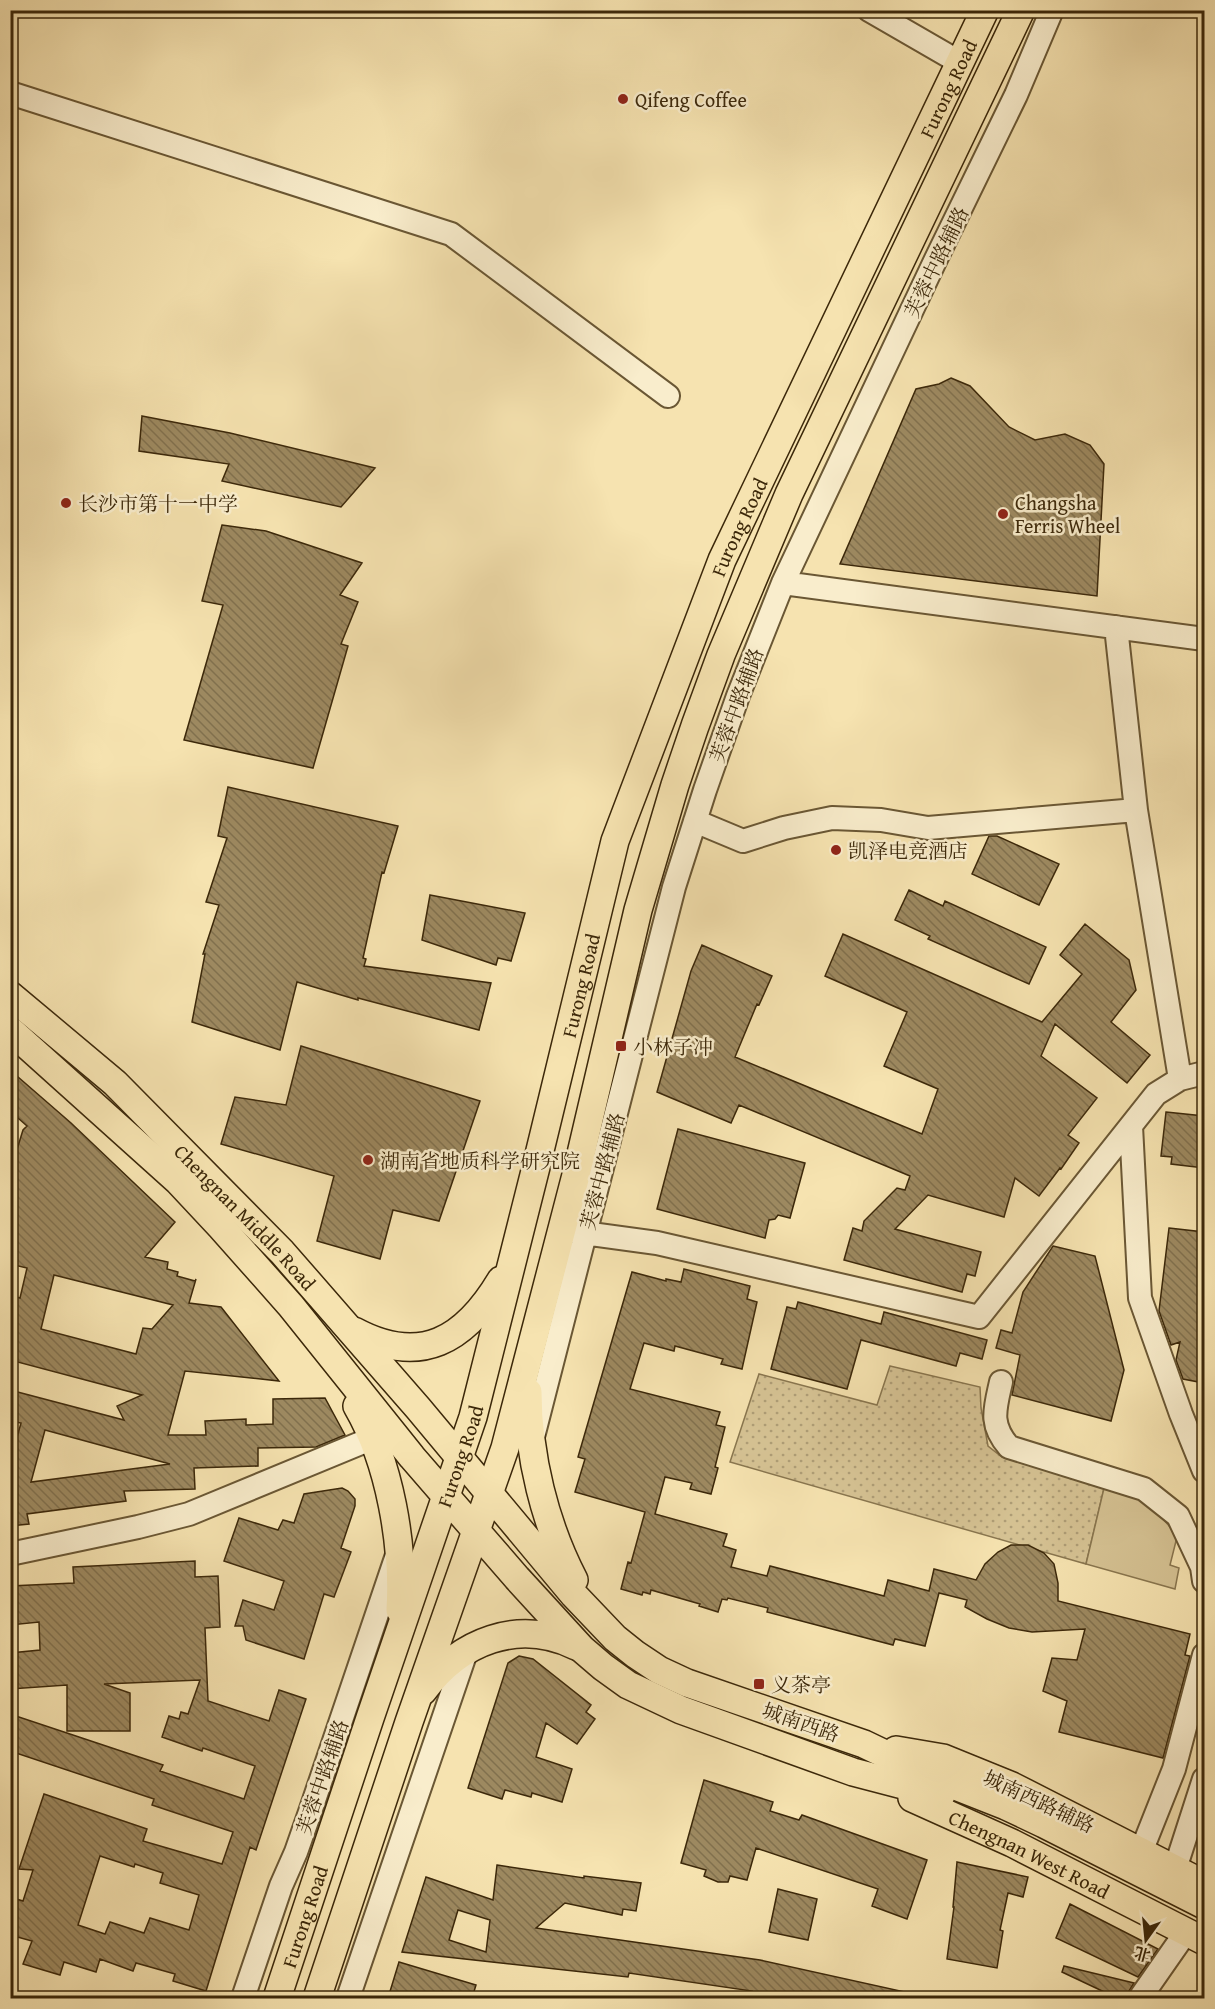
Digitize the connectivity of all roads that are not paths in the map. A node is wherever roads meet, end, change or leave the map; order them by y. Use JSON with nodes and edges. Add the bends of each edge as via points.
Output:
{"nodes":[{"id":1,"x":869,"y":10,"type":"edge"},
{"id":2,"x":985,"y":10,"type":"edge"},
{"id":3,"x":1021,"y":10,"type":"edge"},
{"id":4,"x":1052,"y":10,"type":"edge"},
{"id":5,"x":959,"y":62,"type":"junction"},
{"id":6,"x":10,"y":93,"type":"edge"},
{"id":7,"x":668,"y":396,"type":"dead end"},
{"id":8,"x":783,"y":583,"type":"junction"},
{"id":9,"x":1116,"y":627,"type":"junction"},
{"id":10,"x":1204,"y":639,"type":"edge"},
{"id":11,"x":1136,"y":810,"type":"junction"},
{"id":12,"x":695,"y":821,"type":"junction"},
{"id":13,"x":10,"y":995,"type":"edge"},
{"id":14,"x":10,"y":1030,"type":"edge"},
{"id":15,"x":1204,"y":1073,"type":"edge"},
{"id":16,"x":1180,"y":1079,"type":"junction"},
{"id":17,"x":1131,"y":1126,"type":"junction"},
{"id":18,"x":573,"y":1232,"type":"junction"},
{"id":19,"x":514,"y":1252,"type":"junction"},
{"id":20,"x":346,"y":1326,"type":"junction"},
{"id":21,"x":319,"y":1340,"type":"junction"},
{"id":22,"x":528,"y":1364,"type":"junction"},
{"id":23,"x":1001,"y":1382,"type":"dead end"},
{"id":24,"x":373,"y":1438,"type":"junction"},
{"id":25,"x":532,"y":1440,"type":"junction"},
{"id":26,"x":459,"y":1458,"type":"junction"},
{"id":27,"x":1204,"y":1471,"type":"edge"},
{"id":28,"x":489,"y":1493,"type":"junction"},
{"id":29,"x":446,"y":1497,"type":"junction"},
{"id":30,"x":475,"y":1530,"type":"junction"},
{"id":31,"x":10,"y":1554,"type":"edge"},
{"id":32,"x":398,"y":1554,"type":"junction"},
{"id":33,"x":1204,"y":1581,"type":"edge"},
{"id":34,"x":596,"y":1620,"type":"junction"},
{"id":35,"x":399,"y":1634,"type":"junction"},
{"id":36,"x":582,"y":1650,"type":"junction"},
{"id":37,"x":466,"y":1652,"type":"junction"},
{"id":38,"x":1204,"y":1655,"type":"edge"},
{"id":39,"x":416,"y":1702,"type":"junction"},
{"id":40,"x":853,"y":1772,"type":"junction"},
{"id":41,"x":1204,"y":1779,"type":"edge"},
{"id":42,"x":1137,"y":1869,"type":"junction"},
{"id":43,"x":1175,"y":1869,"type":"junction"},
{"id":44,"x":1204,"y":1884,"type":"edge"},
{"id":45,"x":1204,"y":1905,"type":"edge"},
{"id":46,"x":1198,"y":1932,"type":"edge"},
{"id":47,"x":243,"y":1998,"type":"edge"},
{"id":48,"x":277,"y":1998,"type":"edge"},
{"id":49,"x":317,"y":1998,"type":"edge"},
{"id":50,"x":348,"y":1998,"type":"edge"},
{"id":51,"x":1140,"y":1998,"type":"edge"}],
"edges":[{"from":1,"to":5,"type":"street"},
{"from":2,"to":5,"type":"main road","name":"Furong Road"},
{"from":3,"to":18,"type":"main road","name":"Furong Road","via":[[789,494],[721,655],[675,785],[641,899]]},
{"from":4,"to":8,"type":"street","name":"芙蓉中路辅路","via":[[1016,95]]},
{"from":5,"to":19,"type":"main road","name":"Furong Road","via":[[722,560],[619,831]]},
{"from":6,"to":7,"type":"street","via":[[451,234]]},
{"from":8,"to":9,"type":"street"},
{"from":8,"to":12,"type":"street","name":"芙蓉中路辅路","via":[[738,696]]},
{"from":9,"to":10,"type":"street"},
{"from":9,"to":11,"type":"street"},
{"from":11,"to":12,"type":"street","via":[[928,828],[832,818],[743,841]]},
{"from":11,"to":16,"type":"street"},
{"from":12,"to":18,"type":"street","name":"芙蓉中路辅路","via":[[674,887],[620,1106]]},
{"from":13,"to":20,"type":"main road","name":"Chengnan Middle Road","via":[[115,1083],[282,1252]]},
{"from":14,"to":21,"type":"main road","name":"Chengnan Middle Road","via":[[178,1181]]},
{"from":15,"to":16,"type":"street"},
{"from":16,"to":17,"type":"street","via":[[1156,1094]]},
{"from":17,"to":18,"type":"street","via":[[979,1317],[657,1243]]},
{"from":17,"to":27,"type":"street","via":[[1140,1298]]},
{"from":18,"to":22,"type":"main road","name":"Furong Road"},
{"from":18,"to":25,"type":"street","name":"芙蓉中路辅路"},
{"from":19,"to":20,"type":"main road","via":[[489,1300],[457,1334],[416,1346],[387,1344]]},
{"from":19,"to":26,"type":"main road","name":"Furong Road"},
{"from":20,"to":26,"type":"main road","name":"Chengnan Middle Road"},
{"from":21,"to":24,"type":"main road"},
{"from":21,"to":29,"type":"main road","name":"Chengnan Middle Road"},
{"from":22,"to":25,"type":"main road"},
{"from":22,"to":28,"type":"main road","name":"Furong Road"},
{"from":23,"to":33,"type":"street","via":[[993,1417],[999,1436],[1009,1447],[1144,1489],[1178,1516]]},
{"from":24,"to":31,"type":"street","via":[[189,1514]]},
{"from":24,"to":32,"type":"main road","via":[[386,1474]]},
{"from":25,"to":34,"type":"main road","via":[[553,1533]]},
{"from":26,"to":28,"type":"main road","name":"城南西路"},
{"from":26,"to":29,"type":"main road","name":"Furong Road"},
{"from":28,"to":30,"type":"main road","name":"Furong Road"},
{"from":28,"to":34,"type":"main road","name":"城南西路"},
{"from":29,"to":30,"type":"main road","name":"城南西路"},
{"from":29,"to":35,"type":"main road","name":"Furong Road"},
{"from":30,"to":36,"type":"main road","name":"城南西路"},
{"from":30,"to":39,"type":"main road","name":"Furong Road"},
{"from":32,"to":35,"type":"main road"},
{"from":32,"to":47,"type":"street","name":"芙蓉中路辅路"},
{"from":34,"to":42,"type":"main road","name":"城南西路","via":[[635,1654],[687,1683],[864,1744]]},
{"from":35,"to":48,"type":"main road","name":"Furong Road"},
{"from":36,"to":37,"type":"main road","via":[[559,1638],[521,1632],[500,1636]]},
{"from":36,"to":40,"type":"main road","name":"城南西路","via":[[628,1684],[672,1706]]},
{"from":37,"to":39,"type":"main road","via":[[430,1683]]},
{"from":37,"to":50,"type":"street"},
{"from":38,"to":42,"type":"street","via":[[1174,1769]]},
{"from":39,"to":49,"type":"main road","name":"Furong Road"},
{"from":40,"to":42,"type":"main road","name":"城南西路","via":[[932,1792],[1070,1853]]},
{"from":40,"to":46,"type":"main road","name":"Chengnan West Road"},
{"from":41,"to":43,"type":"street"},
{"from":42,"to":43,"type":"main road"},
{"from":42,"to":45,"type":"main road","name":"城南西路"},
{"from":42,"to":46,"type":"main road","name":"城南西路"},
{"from":43,"to":44,"type":"main road"},
{"from":46,"to":51,"type":"street"}]}
